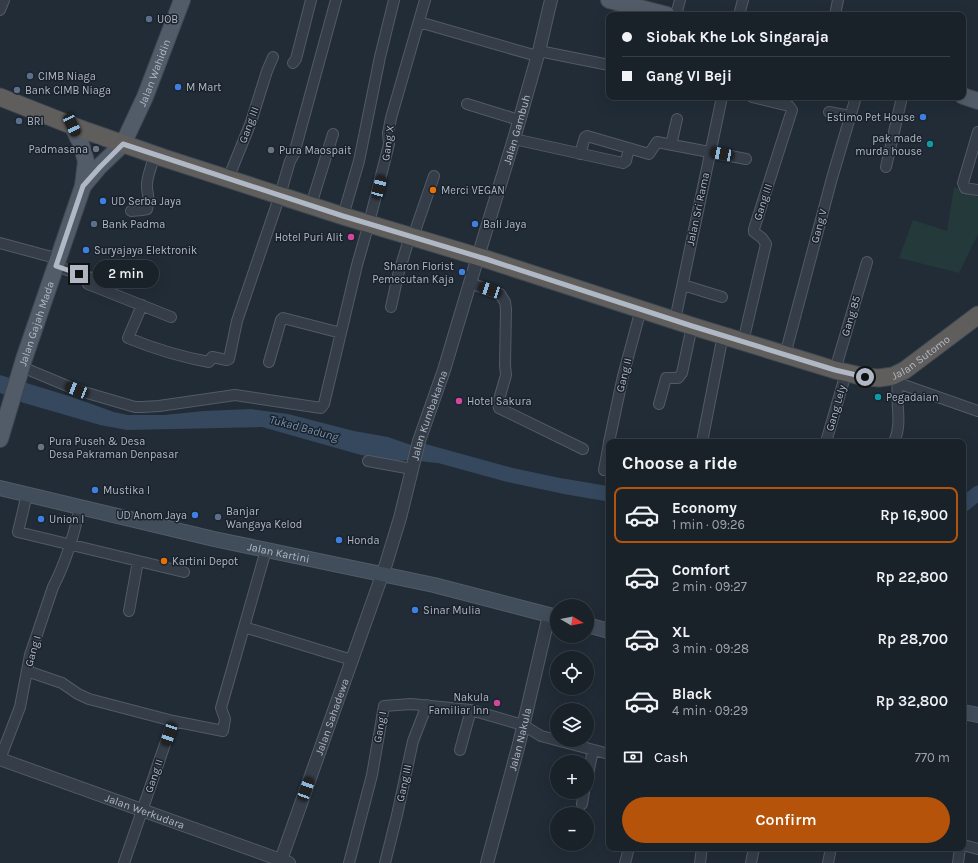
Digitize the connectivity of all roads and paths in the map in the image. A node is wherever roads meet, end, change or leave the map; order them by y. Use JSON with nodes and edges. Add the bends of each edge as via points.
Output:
{"nodes":[{"id":1,"x":4,"y":0,"type":"edge"},
{"id":2,"x":182,"y":0,"type":"edge"},
{"id":3,"x":311,"y":0,"type":"edge"},
{"id":4,"x":336,"y":0,"type":"edge"},
{"id":5,"x":394,"y":0,"type":"edge"},
{"id":6,"x":425,"y":0,"type":"edge"},
{"id":7,"x":551,"y":0,"type":"edge"},
{"id":8,"x":609,"y":0,"type":"edge"},
{"id":9,"x":680,"y":0,"type":"edge"},
{"id":10,"x":743,"y":0,"type":"edge"},
{"id":11,"x":838,"y":0,"type":"edge"},
{"id":12,"x":651,"y":5,"type":"edge"},
{"id":13,"x":0,"y":10,"type":"edge"},
{"id":14,"x":662,"y":12,"type":"edge"},
{"id":15,"x":677,"y":12,"type":"edge"},
{"id":16,"x":740,"y":12,"type":"edge"},
{"id":17,"x":836,"y":12,"type":"edge"},
{"id":18,"x":419,"y":22,"type":"junction"},
{"id":19,"x":538,"y":53,"type":"junction"},
{"id":20,"x":273,"y":57,"type":"dead end"},
{"id":21,"x":293,"y":62,"type":"dead end"},
{"id":22,"x":606,"y":64,"type":"edge"},
{"id":23,"x":0,"y":97,"type":"edge"},
{"id":24,"x":966,"y":97,"type":"edge"},
{"id":25,"x":721,"y":100,"type":"edge"},
{"id":26,"x":764,"y":100,"type":"edge"},
{"id":27,"x":855,"y":100,"type":"edge"},
{"id":28,"x":901,"y":100,"type":"edge"},
{"id":29,"x":978,"y":101,"type":"edge"},
{"id":30,"x":467,"y":104,"type":"dead end"},
{"id":31,"x":829,"y":112,"type":"dead end"},
{"id":32,"x":850,"y":116,"type":"junction"},
{"id":33,"x":677,"y":119,"type":"dead end"},
{"id":34,"x":519,"y":120,"type":"junction"},
{"id":35,"x":72,"y":125,"type":"junction"},
{"id":36,"x":978,"y":132,"type":"edge"},
{"id":37,"x":333,"y":134,"type":"dead end"},
{"id":38,"x":514,"y":139,"type":"junction"},
{"id":39,"x":123,"y":144,"type":"junction"},
{"id":40,"x":671,"y":145,"type":"junction"},
{"id":41,"x":629,"y":148,"type":"junction"},
{"id":42,"x":710,"y":152,"type":"junction"},
{"id":43,"x":580,"y":154,"type":"junction"},
{"id":44,"x":154,"y":155,"type":"junction"},
{"id":45,"x":746,"y":159,"type":"dead end"},
{"id":46,"x":886,"y":167,"type":"dead end"},
{"id":47,"x":434,"y":176,"type":"dead end"},
{"id":48,"x":228,"y":179,"type":"junction"},
{"id":49,"x":83,"y":186,"type":"junction"},
{"id":50,"x":978,"y":190,"type":"edge"},
{"id":51,"x":280,"y":195,"type":"junction"},
{"id":52,"x":311,"y":205,"type":"junction"},
{"id":53,"x":131,"y":211,"type":"dead end"},
{"id":54,"x":343,"y":216,"type":"junction"},
{"id":55,"x":369,"y":223,"type":"junction"},
{"id":56,"x":412,"y":236,"type":"junction"},
{"id":57,"x":0,"y":243,"type":"edge"},
{"id":58,"x":478,"y":257,"type":"junction"},
{"id":59,"x":58,"y":262,"type":"junction"},
{"id":60,"x":867,"y":262,"type":"dead end"},
{"id":61,"x":470,"y":283,"type":"junction"},
{"id":62,"x":683,"y":285,"type":"junction"},
{"id":63,"x":722,"y":297,"type":"dead end"},
{"id":64,"x":142,"y":305,"type":"junction"},
{"id":65,"x":391,"y":307,"type":"dead end"},
{"id":66,"x":641,"y":309,"type":"junction"},
{"id":67,"x":978,"y":315,"type":"edge"},
{"id":68,"x":171,"y":317,"type":"dead end"},
{"id":69,"x":676,"y":320,"type":"junction"},
{"id":70,"x":692,"y":326,"type":"junction"},
{"id":71,"x":341,"y":333,"type":"junction"},
{"id":72,"x":723,"y":335,"type":"junction"},
{"id":73,"x":743,"y":342,"type":"junction"},
{"id":74,"x":785,"y":355,"type":"junction"},
{"id":75,"x":269,"y":362,"type":"dead end"},
{"id":76,"x":21,"y":369,"type":"junction"},
{"id":77,"x":840,"y":372,"type":"junction"},
{"id":78,"x":898,"y":378,"type":"junction"},
{"id":79,"x":659,"y":404,"type":"dead end"},
{"id":80,"x":978,"y":411,"type":"edge"},
{"id":81,"x":0,"y":439,"type":"edge"},
{"id":82,"x":610,"y":439,"type":"edge"},
{"id":83,"x":703,"y":439,"type":"edge"},
{"id":84,"x":827,"y":439,"type":"edge"},
{"id":85,"x":895,"y":439,"type":"edge"},
{"id":86,"x":583,"y":449,"type":"dead end"},
{"id":87,"x":606,"y":459,"type":"edge"},
{"id":88,"x":368,"y":461,"type":"dead end"},
{"id":89,"x":413,"y":466,"type":"junction"},
{"id":90,"x":604,"y":470,"type":"dead end"},
{"id":91,"x":0,"y":488,"type":"edge"},
{"id":92,"x":27,"y":494,"type":"junction"},
{"id":93,"x":80,"y":508,"type":"junction"},
{"id":94,"x":71,"y":544,"type":"junction"},
{"id":95,"x":266,"y":550,"type":"junction"},
{"id":96,"x":138,"y":561,"type":"junction"},
{"id":97,"x":184,"y":572,"type":"dead end"},
{"id":98,"x":382,"y":574,"type":"junction"},
{"id":99,"x":129,"y":611,"type":"dead end"},
{"id":100,"x":549,"y":615,"type":"edge"},
{"id":101,"x":244,"y":627,"type":"junction"},
{"id":102,"x":594,"y":627,"type":"edge"},
{"id":103,"x":606,"y":630,"type":"edge"},
{"id":104,"x":352,"y":660,"type":"junction"},
{"id":105,"x":27,"y":672,"type":"junction"},
{"id":106,"x":427,"y":705,"type":"junction"},
{"id":107,"x":471,"y":710,"type":"junction"},
{"id":108,"x":966,"y":713,"type":"edge"},
{"id":109,"x":978,"y":715,"type":"edge"},
{"id":110,"x":173,"y":720,"type":"junction"},
{"id":111,"x":523,"y":725,"type":"junction"},
{"id":112,"x":460,"y":750,"type":"dead end"},
{"id":113,"x":593,"y":750,"type":"junction"},
{"id":114,"x":606,"y":753,"type":"edge"},
{"id":115,"x":592,"y":755,"type":"edge"},
{"id":116,"x":0,"y":759,"type":"edge"},
{"id":117,"x":583,"y":799,"type":"edge"},
{"id":118,"x":582,"y":804,"type":"dead end"},
{"id":119,"x":143,"y":810,"type":"junction"},
{"id":120,"x":966,"y":847,"type":"edge"},
{"id":121,"x":978,"y":849,"type":"edge"},
{"id":122,"x":628,"y":851,"type":"edge"},
{"id":123,"x":702,"y":851,"type":"edge"},
{"id":124,"x":753,"y":851,"type":"edge"},
{"id":125,"x":830,"y":851,"type":"edge"},
{"id":126,"x":960,"y":851,"type":"edge"},
{"id":127,"x":283,"y":862,"type":"edge"},
{"id":128,"x":124,"y":863,"type":"edge"},
{"id":129,"x":349,"y":863,"type":"edge"},
{"id":130,"x":385,"y":863,"type":"edge"},
{"id":131,"x":487,"y":863,"type":"edge"},
{"id":132,"x":625,"y":863,"type":"edge"},
{"id":133,"x":700,"y":863,"type":"edge"},
{"id":134,"x":751,"y":863,"type":"edge"},
{"id":135,"x":828,"y":863,"type":"edge"},
{"id":136,"x":958,"y":863,"type":"edge"}],
"edges":[{"from":1,"to":13,"type":"street"},
{"from":2,"to":39,"type":"main road","name":"Jalan Wahidin","via":[[148,90]]},
{"from":3,"to":21,"type":"street","via":[[296,59]]},
{"from":4,"to":51,"type":"street","via":[[307,111]]},
{"from":5,"to":54,"type":"street","via":[[359,161]]},
{"from":6,"to":18,"type":"street","name":"Gang X"},
{"from":7,"to":19,"type":"street","name":"Jalan Gambuh"},
{"from":8,"to":12,"type":"main road"},
{"from":9,"to":15,"type":"street"},
{"from":10,"to":16,"type":"street"},
{"from":11,"to":17,"type":"street"},
{"from":12,"to":14,"type":"main road"},
{"from":18,"to":19,"type":"street"},
{"from":18,"to":55,"type":"street","name":"Gang X","via":[[391,118],[389,144]]},
{"from":19,"to":22,"type":"street"},
{"from":19,"to":34,"type":"street","name":"Jalan Gambuh"},
{"from":20,"to":48,"type":"street","name":"Gang III"},
{"from":23,"to":35,"type":"highway","name":"Jalan Sutomo"},
{"from":24,"to":29,"type":"main road"},
{"from":25,"to":42,"type":"street","name":"Jalan Sri Rama"},
{"from":26,"to":73,"type":"street","name":"Gang III","via":[[789,106],[792,110],[754,230],[766,244]]},
{"from":27,"to":32,"type":"street","name":"Gang V"},
{"from":28,"to":46,"type":"street"},
{"from":30,"to":34,"type":"street"},
{"from":31,"to":32,"type":"street"},
{"from":32,"to":74,"type":"street","name":"Gang V"},
{"from":33,"to":40,"type":"street"},
{"from":34,"to":38,"type":"street","name":"Jalan Gambuh"},
{"from":35,"to":39,"type":"highway","name":"Jalan Sutomo"},
{"from":35,"to":49,"type":"main road","name":"Jalan Gajah Mada","via":[[86,161]]},
{"from":36,"to":50,"type":"street","via":[[963,183],[965,188]]},
{"from":37,"to":52,"type":"street"},
{"from":38,"to":43,"type":"street"},
{"from":38,"to":58,"type":"street","name":"Jalan Gambuh"},
{"from":39,"to":44,"type":"highway","name":"Jalan Sutomo"},
{"from":39,"to":49,"type":"main road","name":"Jalan Gajah Mada"},
{"from":40,"to":41,"type":"street","via":[[656,142],[649,154]]},
{"from":40,"to":42,"type":"street"},
{"from":41,"to":43,"type":"street","via":[[623,163]]},
{"from":41,"to":43,"type":"street","via":[[587,136]]},
{"from":42,"to":45,"type":"street"},
{"from":42,"to":62,"type":"street","name":"Jalan Sri Rama"},
{"from":44,"to":48,"type":"highway","name":"Jalan Sutomo"},
{"from":44,"to":53,"type":"street","via":[[147,184],[148,206],[146,209]]},
{"from":47,"to":56,"type":"street"},
{"from":48,"to":51,"type":"highway","name":"Jalan Sutomo"},
{"from":49,"to":59,"type":"main road","name":"Jalan Gajah Mada"},
{"from":51,"to":52,"type":"highway","name":"Jalan Sutomo"},
{"from":51,"to":64,"type":"street","via":[[237,321],[228,360],[212,357],[209,362],[189,359],[128,338]]},
{"from":52,"to":54,"type":"highway","name":"Jalan Sutomo"},
{"from":54,"to":55,"type":"highway","name":"Jalan Sutomo"},
{"from":55,"to":56,"type":"highway","name":"Jalan Sutomo"},
{"from":55,"to":71,"type":"street","name":"Gang X"},
{"from":56,"to":58,"type":"highway","name":"Jalan Sutomo"},
{"from":56,"to":65,"type":"street","via":[[398,275]]},
{"from":57,"to":59,"type":"street"},
{"from":58,"to":61,"type":"street","name":"Jalan Kumbakarna"},
{"from":58,"to":66,"type":"highway","name":"Jalan Sutomo"},
{"from":59,"to":64,"type":"street","via":[[91,278],[88,284]]},
{"from":59,"to":76,"type":"main road","name":"Jalan Gajah Mada"},
{"from":60,"to":77,"type":"street","name":"Gang 85"},
{"from":61,"to":86,"type":"street","via":[[500,294],[505,302],[506,373],[499,408]]},
{"from":61,"to":89,"type":"street","name":"Jalan Kumbakarna"},
{"from":62,"to":63,"type":"street"},
{"from":62,"to":69,"type":"street","name":"Jalan Sri Rama"},
{"from":64,"to":68,"type":"street"},
{"from":66,"to":69,"type":"highway","name":"Jalan Sutomo"},
{"from":66,"to":82,"type":"street","name":"Gang II"},
{"from":67,"to":78,"type":"highway","name":"Jalan Sutomo"},
{"from":69,"to":70,"type":"highway","name":"Jalan Sutomo"},
{"from":70,"to":72,"type":"highway","name":"Jalan Sutomo"},
{"from":70,"to":79,"type":"street","via":[[682,373],[678,378],[666,378]]},
{"from":71,"to":75,"type":"street","via":[[284,318],[281,320]]},
{"from":71,"to":76,"type":"street","name":"Gang X","via":[[321,408],[235,395],[135,407],[77,390]]},
{"from":72,"to":73,"type":"highway","name":"Jalan Sutomo"},
{"from":72,"to":83,"type":"street"},
{"from":73,"to":74,"type":"highway","name":"Jalan Sutomo"},
{"from":74,"to":77,"type":"highway","name":"Jalan Sutomo"},
{"from":76,"to":81,"type":"main road","name":"Jalan Gajah Mada"},
{"from":77,"to":78,"type":"highway","name":"Jalan Sutomo"},
{"from":77,"to":84,"type":"street","name":"Gang Lely"},
{"from":78,"to":80,"type":"street"},
{"from":78,"to":85,"type":"street","via":[[899,426]]},
{"from":87,"to":90,"type":"street","name":"Gang II"},
{"from":88,"to":89,"type":"street"},
{"from":89,"to":98,"type":"street","name":"Jalan Kumbakarna"},
{"from":91,"to":92,"type":"main road","name":"Jalan Kartini"},
{"from":92,"to":93,"type":"main road","name":"Jalan Kartini"},
{"from":92,"to":94,"type":"street","via":[[18,532]]},
{"from":93,"to":94,"type":"street","name":"Gang I"},
{"from":93,"to":95,"type":"main road","name":"Jalan Kartini"},
{"from":94,"to":96,"type":"street"},
{"from":94,"to":105,"type":"street","name":"Gang I","via":[[54,586]]},
{"from":95,"to":98,"type":"main road","name":"Jalan Kartini"},
{"from":95,"to":101,"type":"street"},
{"from":96,"to":97,"type":"street"},
{"from":96,"to":99,"type":"street"},
{"from":98,"to":100,"type":"main road","name":"Jalan Kartini"},
{"from":98,"to":104,"type":"street","name":"Jalan Sahadewa"},
{"from":100,"to":111,"type":"street","name":"Jalan Nakula"},
{"from":101,"to":104,"type":"street"},
{"from":101,"to":110,"type":"street","via":[[221,708],[225,719],[223,731]]},
{"from":102,"to":103,"type":"main road"},
{"from":104,"to":127,"type":"street","name":"Jalan Sahadewa"},
{"from":105,"to":110,"type":"street","via":[[62,683],[89,699]]},
{"from":105,"to":116,"type":"street","name":"Gang I","via":[[20,707]]},
{"from":106,"to":107,"type":"street","name":"Gang I"},
{"from":106,"to":129,"type":"street","name":"Gang I","via":[[384,706],[372,775]]},
{"from":106,"to":130,"type":"street","name":"Gang III","via":[[413,741]]},
{"from":107,"to":111,"type":"street","name":"Gang I"},
{"from":107,"to":112,"type":"street"},
{"from":108,"to":109,"type":"main road"},
{"from":110,"to":119,"type":"street","name":"Gang II"},
{"from":111,"to":113,"type":"street","name":"Gang I","via":[[541,736]]},
{"from":111,"to":131,"type":"street","name":"Jalan Nakula"},
{"from":113,"to":114,"type":"street","name":"Gang I"},
{"from":113,"to":115,"type":"street"},
{"from":116,"to":119,"type":"street","name":"Jalan Werkudara"},
{"from":117,"to":118,"type":"street"},
{"from":119,"to":127,"type":"street","name":"Jalan Werkudara"},
{"from":119,"to":128,"type":"street","name":"Gang II"},
{"from":120,"to":121,"type":"street"},
{"from":122,"to":132,"type":"street"},
{"from":123,"to":133,"type":"street"},
{"from":124,"to":134,"type":"street"},
{"from":125,"to":135,"type":"street"},
{"from":126,"to":136,"type":"street"}]}
